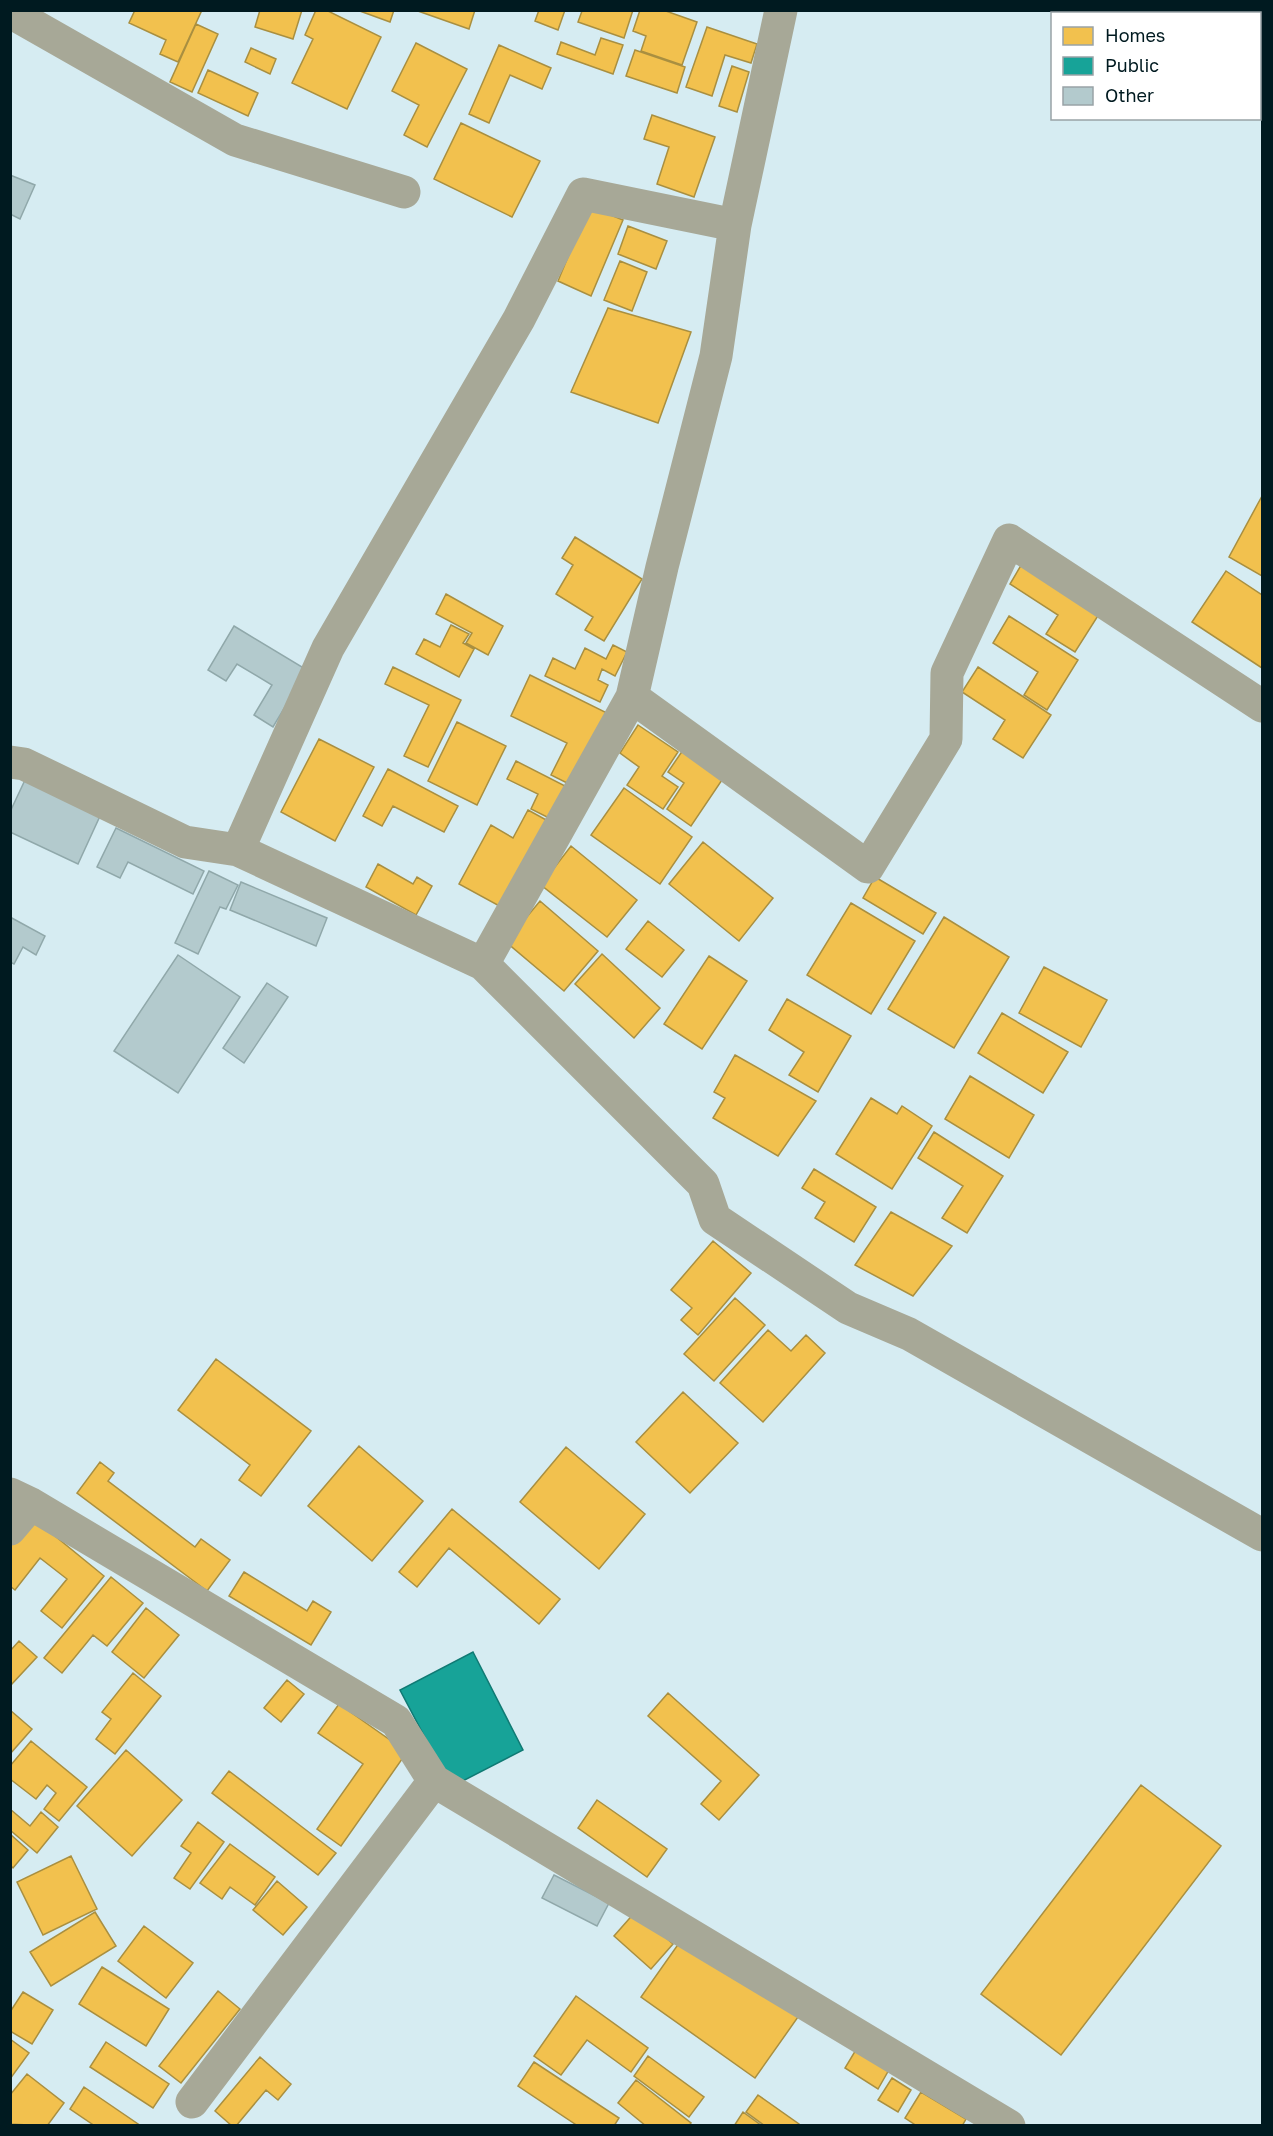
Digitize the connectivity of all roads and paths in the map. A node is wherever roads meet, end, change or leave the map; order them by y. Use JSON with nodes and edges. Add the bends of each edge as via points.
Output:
{"nodes":[{"id":1,"x":781,"y":10,"type":"edge"},
{"id":2,"x":10,"y":12,"type":"edge"},
{"id":3,"x":404,"y":192,"type":"dead end"},
{"id":4,"x":735,"y":225,"type":"junction"},
{"id":5,"x":632,"y":697,"type":"junction"},
{"id":6,"x":1263,"y":706,"type":"edge"},
{"id":7,"x":10,"y":762,"type":"edge"},
{"id":8,"x":238,"y":850,"type":"junction"},
{"id":9,"x":483,"y":964,"type":"junction"},
{"id":10,"x":21,"y":1499,"type":"edge"},
{"id":11,"x":10,"y":1529,"type":"edge"},
{"id":12,"x":1263,"y":1535,"type":"edge"},
{"id":13,"x":434,"y":1780,"type":"junction"},
{"id":14,"x":192,"y":2103,"type":"dead end"},
{"id":15,"x":1009,"y":2126,"type":"edge"}],
"edges":[{"from":1,"to":4,"type":"street"},
{"from":2,"to":3,"type":"street","via":[[235,140]]},
{"from":4,"to":5,"type":"street","via":[[716,356]]},
{"from":4,"to":8,"type":"street","via":[[583,194],[519,319],[328,648]]},
{"from":5,"to":6,"type":"street","via":[[868,867],[946,739],[947,674],[1009,540]]},
{"from":5,"to":9,"type":"street"},
{"from":7,"to":8,"type":"street","via":[[24,764],[185,842]]},
{"from":8,"to":9,"type":"street"},
{"from":9,"to":12,"type":"street","via":[[703,1184],[715,1219],[848,1308],[909,1334]]},
{"from":10,"to":11,"type":"street"},
{"from":10,"to":13,"type":"street","via":[[396,1721]]},
{"from":13,"to":14,"type":"street"},
{"from":13,"to":15,"type":"street"}]}
